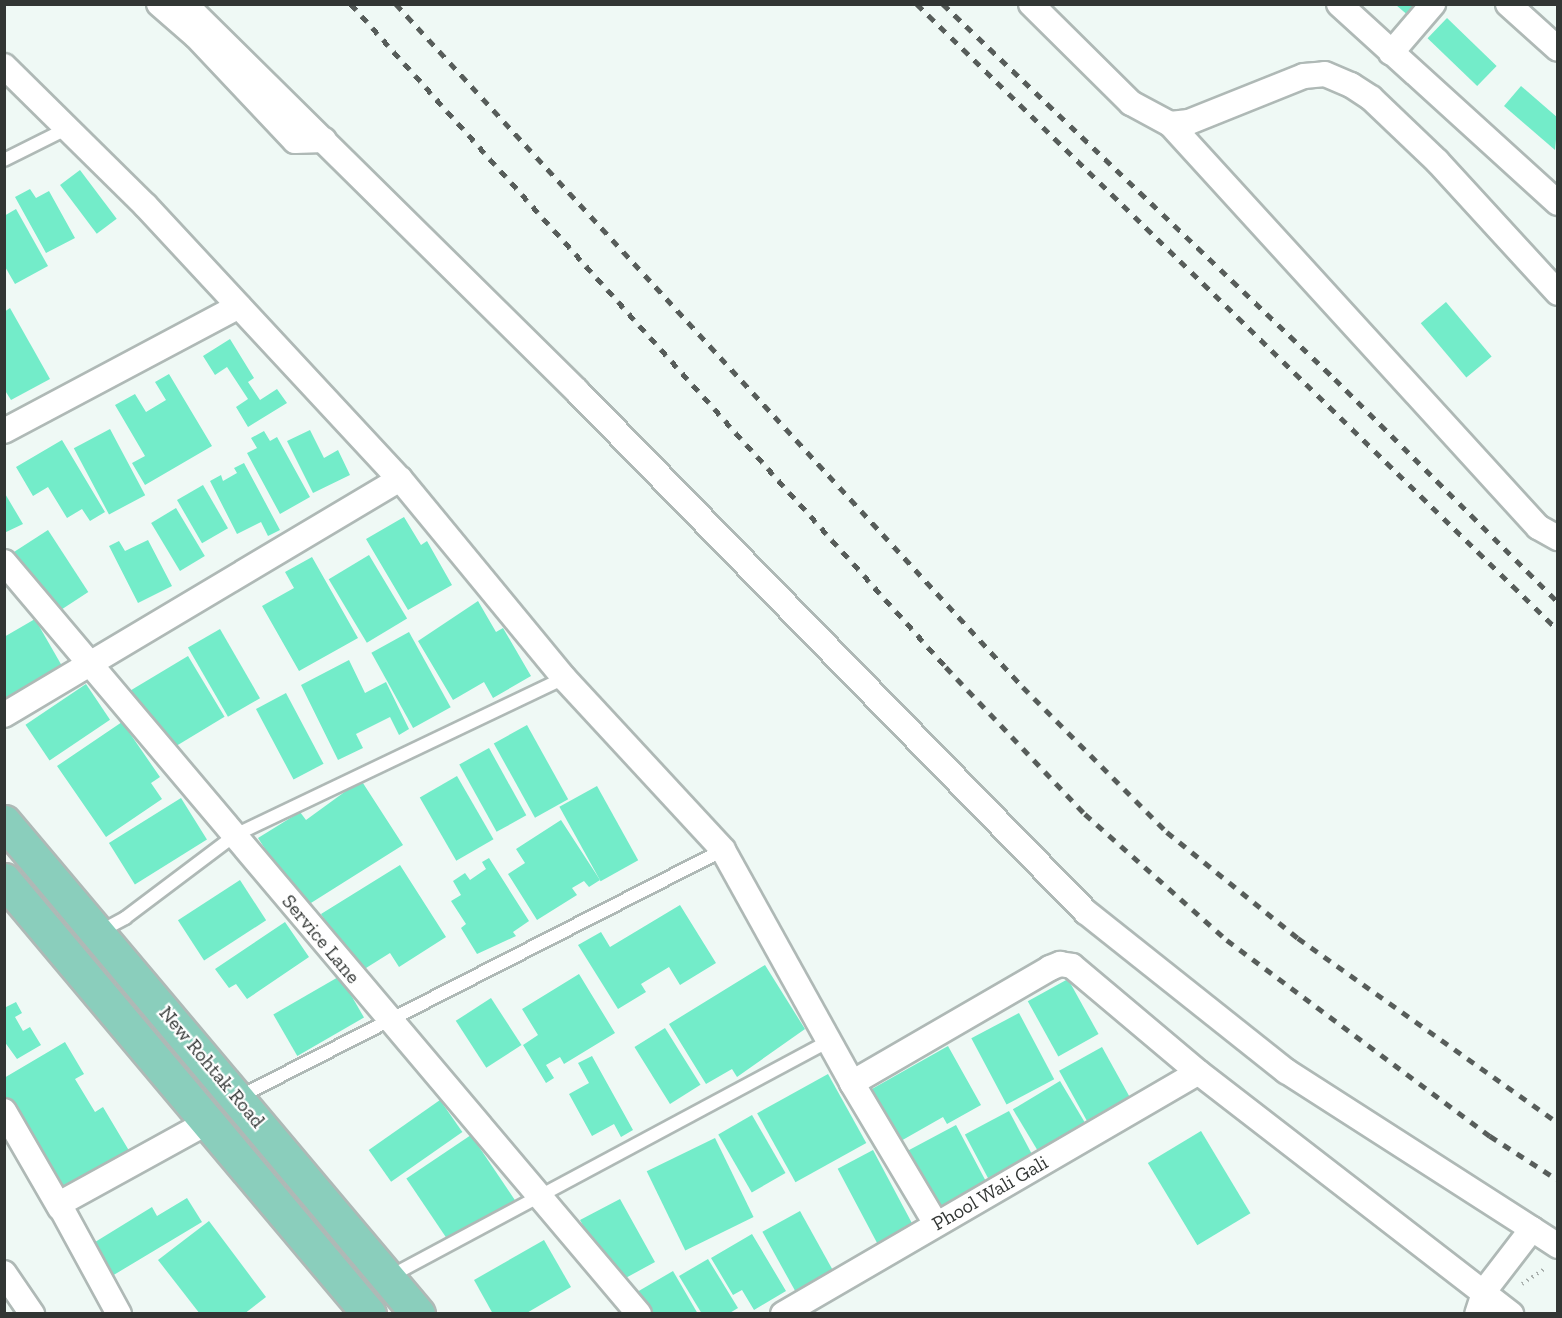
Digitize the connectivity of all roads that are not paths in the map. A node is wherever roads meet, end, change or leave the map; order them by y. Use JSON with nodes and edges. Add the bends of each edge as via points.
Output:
{"nodes":[{"id":1,"x":159,"y":4,"type":"edge"},
{"id":2,"x":185,"y":4,"type":"edge"},
{"id":3,"x":1031,"y":4,"type":"edge"},
{"id":4,"x":1339,"y":4,"type":"edge"},
{"id":5,"x":1433,"y":4,"type":"edge"},
{"id":6,"x":1508,"y":4,"type":"edge"},
{"id":7,"x":1557,"y":49,"type":"edge"},
{"id":8,"x":1391,"y":53,"type":"junction"},
{"id":9,"x":4,"y":66,"type":"edge"},
{"id":10,"x":1170,"y":124,"type":"junction"},
{"id":11,"x":70,"y":127,"type":"junction"},
{"id":12,"x":324,"y":140,"type":"junction"},
{"id":13,"x":4,"y":160,"type":"edge"},
{"id":14,"x":1557,"y":203,"type":"edge"},
{"id":15,"x":1557,"y":293,"type":"edge"},
{"id":16,"x":239,"y":306,"type":"junction"},
{"id":17,"x":4,"y":431,"type":"edge"},
{"id":18,"x":400,"y":479,"type":"junction"},
{"id":19,"x":1557,"y":538,"type":"edge"},
{"id":20,"x":4,"y":562,"type":"edge"},
{"id":21,"x":90,"y":663,"type":"junction"},
{"id":22,"x":564,"y":678,"type":"junction"},
{"id":23,"x":4,"y":715,"type":"edge"},
{"id":24,"x":4,"y":822,"type":"edge"},
{"id":25,"x":235,"y":835,"type":"junction"},
{"id":26,"x":723,"y":850,"type":"junction"},
{"id":27,"x":4,"y":880,"type":"edge"},
{"id":28,"x":98,"y":932,"type":"junction"},
{"id":29,"x":389,"y":1021,"type":"junction"},
{"id":30,"x":828,"y":1042,"type":"junction"},
{"id":31,"x":1198,"y":1072,"type":"junction"},
{"id":32,"x":852,"y":1083,"type":"junction"},
{"id":33,"x":238,"y":1098,"type":"junction"},
{"id":34,"x":4,"y":1111,"type":"edge"},
{"id":35,"x":208,"y":1122,"type":"junction"},
{"id":36,"x":540,"y":1196,"type":"junction"},
{"id":37,"x":60,"y":1208,"type":"junction"},
{"id":38,"x":936,"y":1224,"type":"junction"},
{"id":39,"x":1532,"y":1229,"type":"junction"},
{"id":40,"x":1553,"y":1256,"type":"edge"},
{"id":41,"x":4,"y":1273,"type":"edge"},
{"id":42,"x":388,"y":1278,"type":"junction"},
{"id":43,"x":1485,"y":1290,"type":"junction"},
{"id":44,"x":32,"y":1314,"type":"edge"},
{"id":45,"x":119,"y":1314,"type":"edge"},
{"id":46,"x":369,"y":1314,"type":"edge"},
{"id":47,"x":418,"y":1314,"type":"edge"},
{"id":48,"x":639,"y":1314,"type":"edge"},
{"id":49,"x":783,"y":1314,"type":"edge"},
{"id":50,"x":1476,"y":1314,"type":"edge"},
{"id":51,"x":1511,"y":1314,"type":"edge"}],
"edges":[{"from":1,"to":12,"type":"street","via":[[196,36],[295,141]]},
{"from":2,"to":12,"type":"street"},
{"from":3,"to":10,"type":"street","via":[[1131,102]]},
{"from":4,"to":8,"type":"street"},
{"from":5,"to":8,"type":"street"},
{"from":6,"to":7,"type":"street"},
{"from":8,"to":14,"type":"street"},
{"from":9,"to":11,"type":"street"},
{"from":10,"to":15,"type":"street","via":[[1189,122],[1304,76],[1325,74],[1351,85],[1371,98],[1437,161]]},
{"from":10,"to":19,"type":"street","via":[[1538,527]]},
{"from":11,"to":13,"type":"lane"},
{"from":11,"to":16,"type":"street"},
{"from":12,"to":39,"type":"street","via":[[577,391],[1086,912],[1286,1071]]},
{"from":16,"to":17,"type":"street"},
{"from":16,"to":18,"type":"street"},
{"from":18,"to":21,"type":"street"},
{"from":18,"to":22,"type":"street"},
{"from":20,"to":21,"type":"street","name":"Service Lane"},
{"from":21,"to":23,"type":"street"},
{"from":21,"to":25,"type":"street","name":"Service Lane"},
{"from":22,"to":25,"type":"lane"},
{"from":22,"to":26,"type":"street"},
{"from":24,"to":28,"type":"main road","name":"New Rohtak Road"},
{"from":25,"to":28,"type":"lane","via":[[125,918]]},
{"from":25,"to":29,"type":"street","name":"Service Lane"},
{"from":26,"to":29,"type":"lane"},
{"from":26,"to":30,"type":"street"},
{"from":27,"to":35,"type":"main road","name":"New Rohtak Road"},
{"from":28,"to":33,"type":"main road","name":"New Rohtak Road"},
{"from":29,"to":33,"type":"lane"},
{"from":29,"to":36,"type":"street","name":"Service Lane"},
{"from":30,"to":32,"type":"street"},
{"from":30,"to":36,"type":"lane"},
{"from":31,"to":32,"type":"street","via":[[1086,976],[1060,964]]},
{"from":31,"to":38,"type":"street","name":"Phool Wali Gali"},
{"from":31,"to":43,"type":"street"},
{"from":32,"to":38,"type":"street"},
{"from":33,"to":42,"type":"main road","name":"New Rohtak Road"},
{"from":34,"to":37,"type":"street"},
{"from":35,"to":37,"type":"street","via":[[58,1204]]},
{"from":35,"to":46,"type":"main road","name":"New Rohtak Road"},
{"from":36,"to":42,"type":"lane"},
{"from":36,"to":48,"type":"street","name":"Service Lane"},
{"from":37,"to":45,"type":"street"},
{"from":38,"to":49,"type":"street","name":"Phool Wali Gali"},
{"from":39,"to":40,"type":"street"},
{"from":39,"to":43,"type":"street"},
{"from":41,"to":44,"type":"street"},
{"from":42,"to":47,"type":"main road","name":"New Rohtak Road"},
{"from":43,"to":50,"type":"street"},
{"from":43,"to":51,"type":"street"}]}
